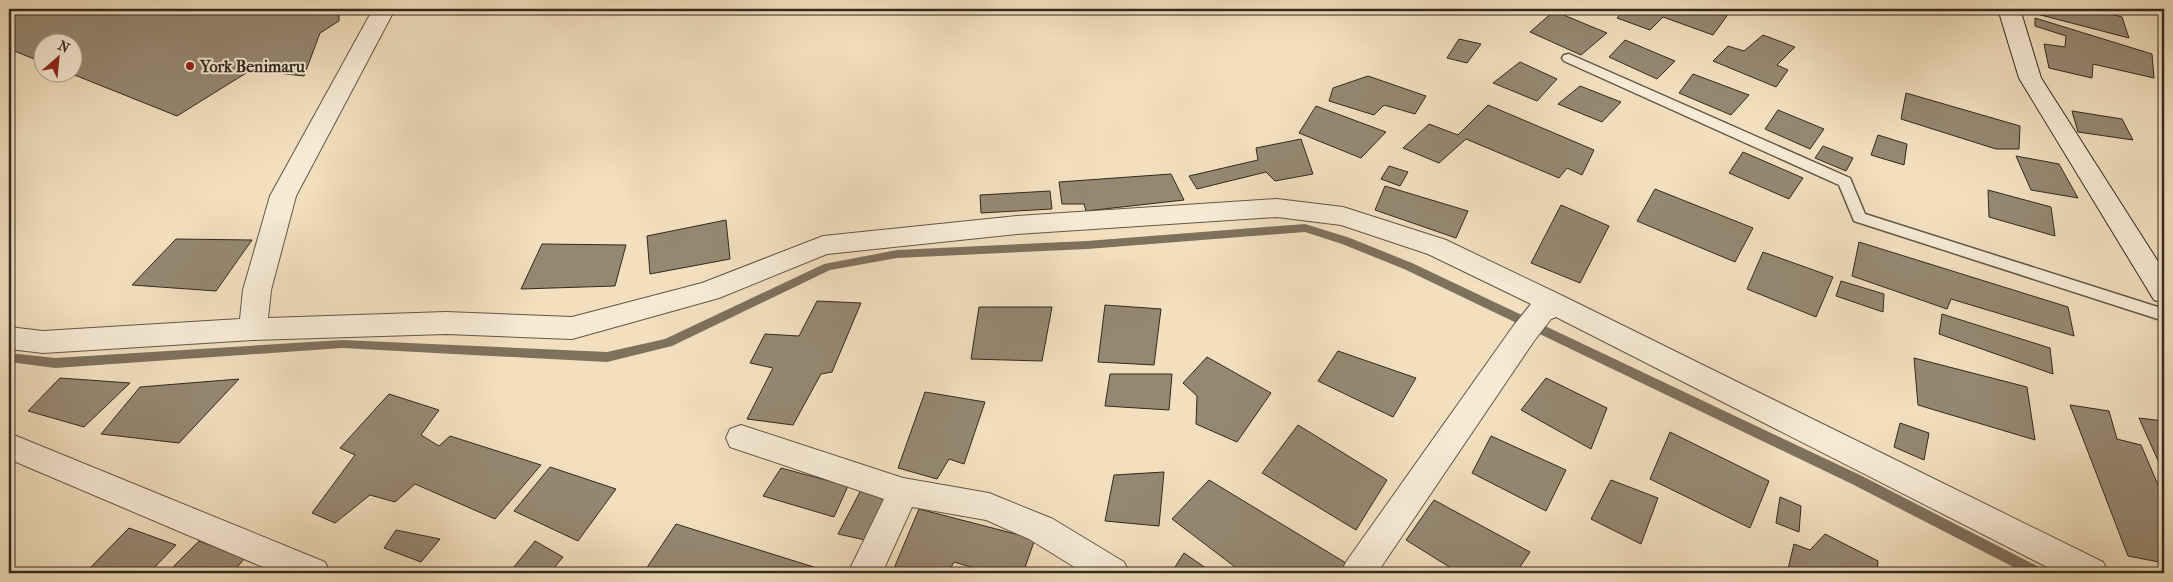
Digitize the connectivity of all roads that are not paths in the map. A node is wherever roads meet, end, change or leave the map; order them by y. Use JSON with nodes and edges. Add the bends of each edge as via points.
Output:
{"nodes":[{"id":1,"x":384,"y":9,"type":"edge"},
{"id":2,"x":2009,"y":9,"type":"edge"},
{"id":3,"x":1569,"y":58,"type":"dead end"},
{"id":4,"x":2164,"y":293,"type":"edge"},
{"id":5,"x":2164,"y":315,"type":"edge"},
{"id":6,"x":1540,"y":317,"type":"junction"},
{"id":7,"x":253,"y":329,"type":"junction"},
{"id":8,"x":9,"y":338,"type":"edge"},
{"id":9,"x":741,"y":438,"type":"dead end"},
{"id":10,"x":9,"y":446,"type":"edge"},
{"id":11,"x":903,"y":492,"type":"junction"},
{"id":12,"x":305,"y":572,"type":"edge"},
{"id":13,"x":865,"y":573,"type":"edge"},
{"id":14,"x":1112,"y":573,"type":"edge"},
{"id":15,"x":1358,"y":573,"type":"edge"},
{"id":16,"x":2092,"y":573,"type":"edge"}],
"edges":[{"from":1,"to":7,"type":"street","via":[[283,196],[257,290]]},
{"from":2,"to":4,"type":"street","via":[[2030,78]]},
{"from":3,"to":5,"type":"lane","via":[[1846,182],[1859,217]]},
{"from":6,"to":7,"type":"street","via":[[1437,247],[1343,216],[1277,208],[1017,225],[822,245],[709,291],[572,328],[446,324]]},
{"from":6,"to":15,"type":"street"},
{"from":6,"to":16,"type":"street"},
{"from":7,"to":8,"type":"street","via":[[43,342]]},
{"from":9,"to":11,"type":"street"},
{"from":10,"to":12,"type":"street"},
{"from":11,"to":13,"type":"street"},
{"from":11,"to":14,"type":"street","via":[[989,507],[1040,529]]}]}
